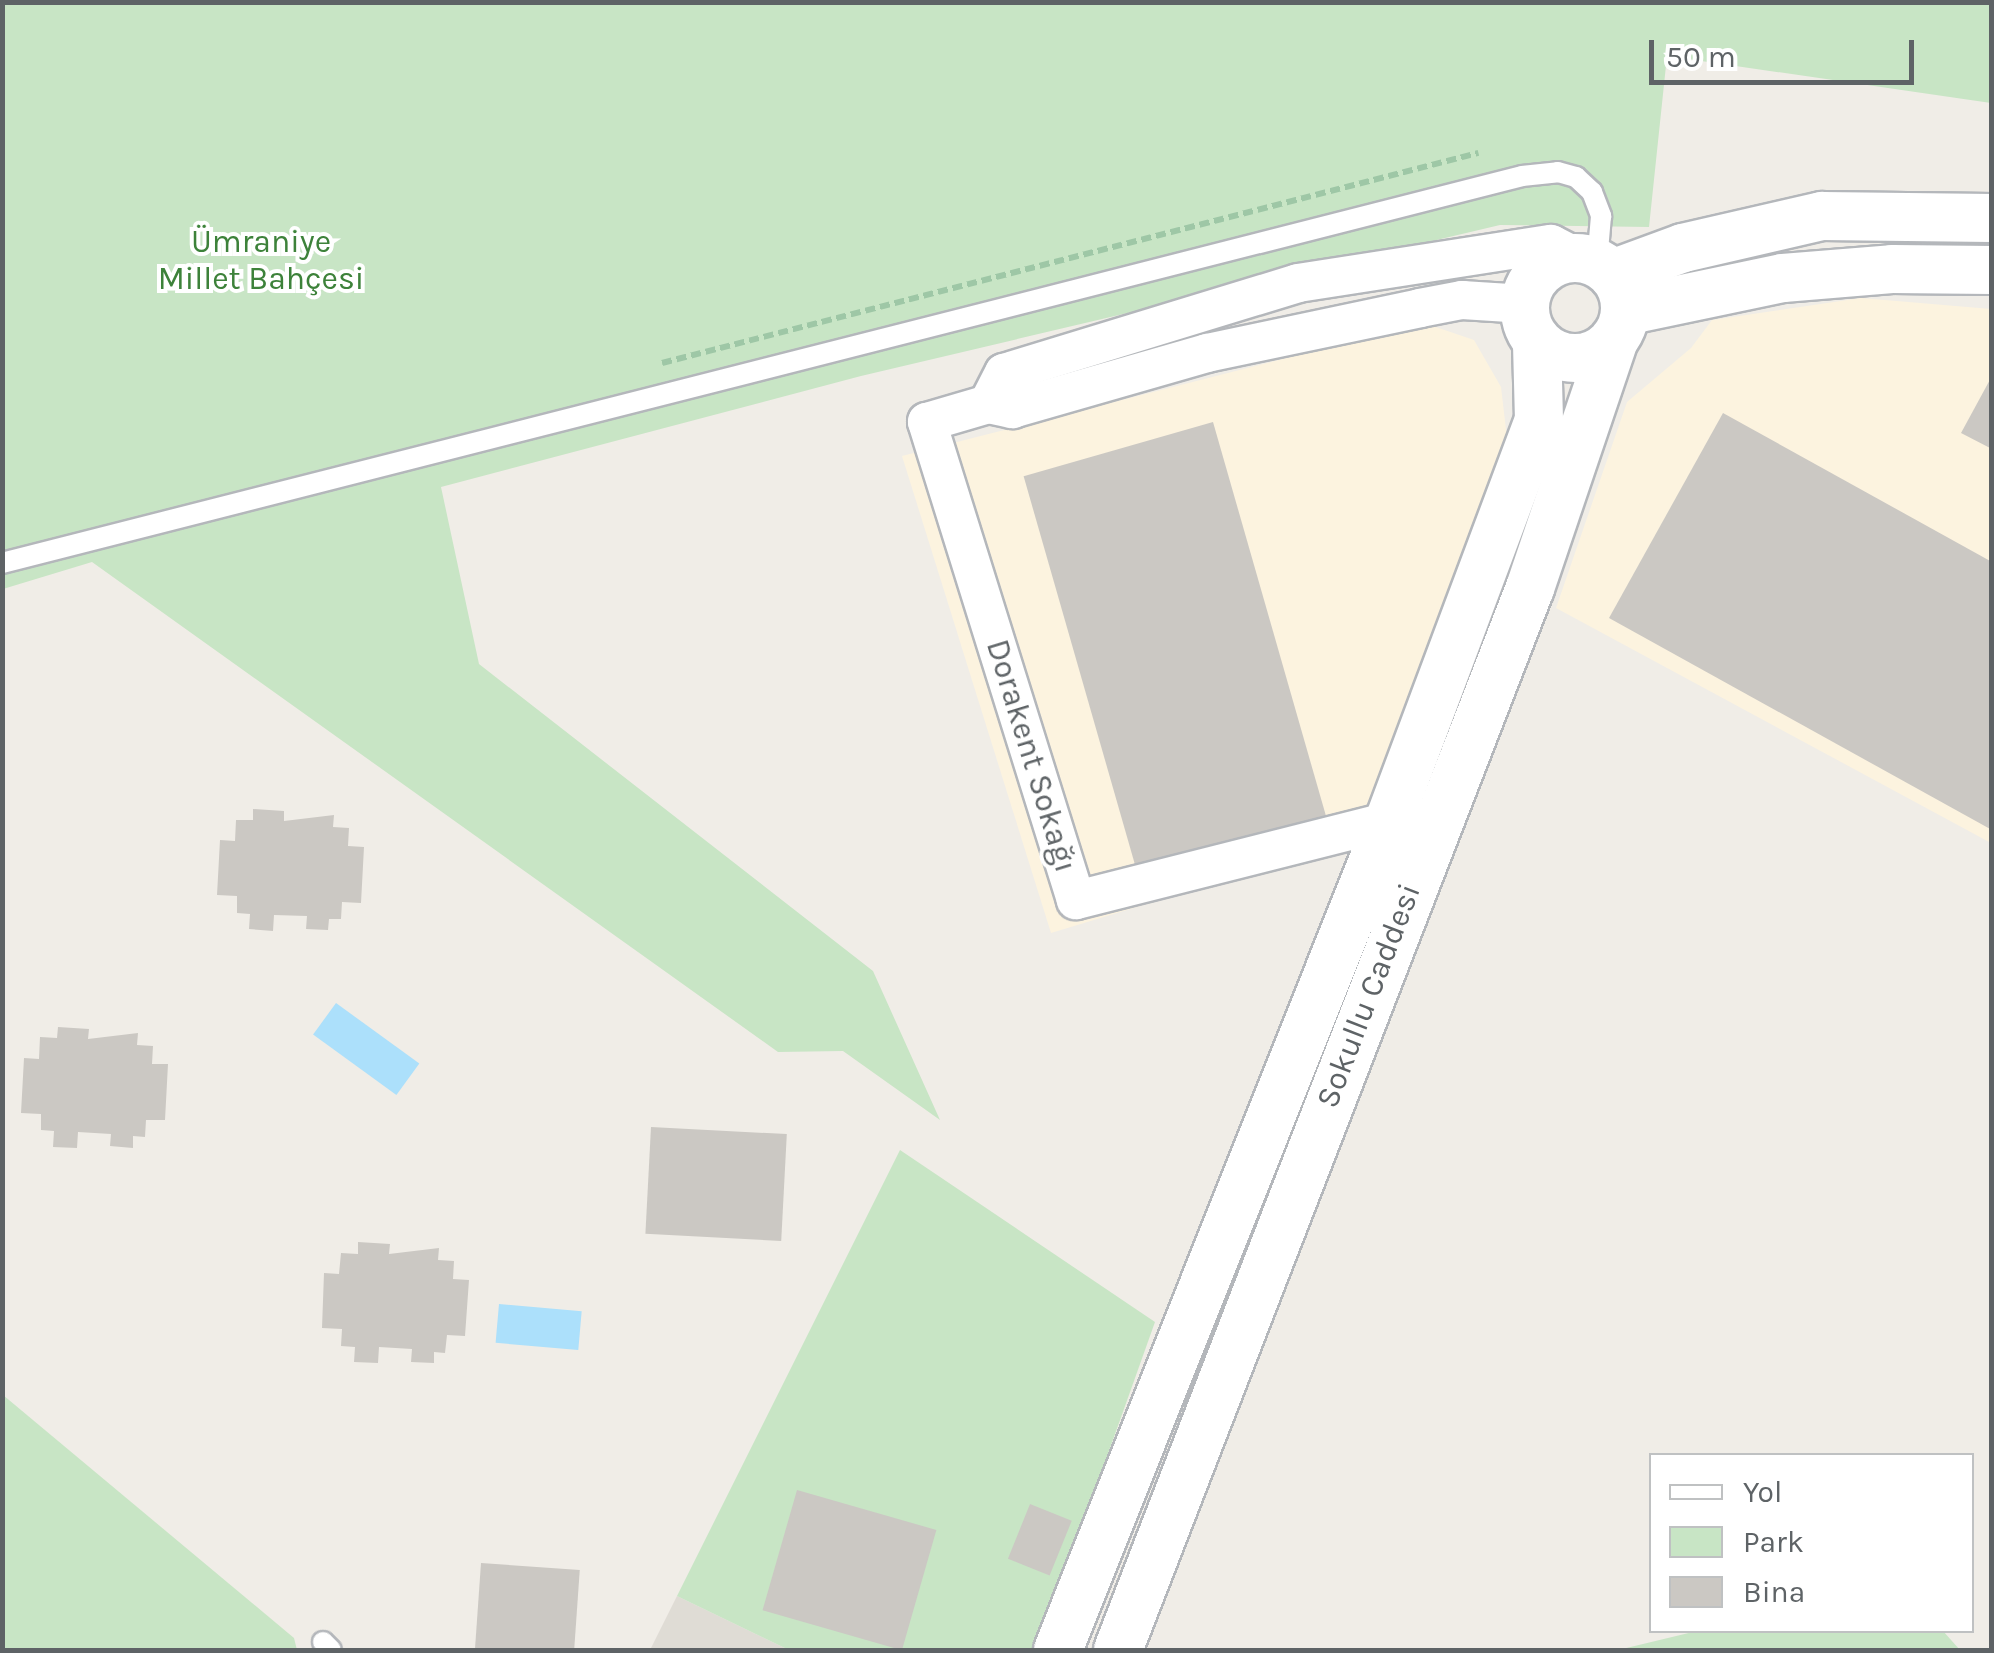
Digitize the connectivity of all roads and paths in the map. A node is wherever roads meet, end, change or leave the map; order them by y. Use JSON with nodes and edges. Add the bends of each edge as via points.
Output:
{"nodes":[{"id":1,"x":1478,"y":153,"type":"dead end"},
{"id":2,"x":1992,"y":218,"type":"edge"},
{"id":3,"x":1992,"y":270,"type":"edge"},
{"id":4,"x":1606,"y":289,"type":"junction"},
{"id":5,"x":1531,"y":323,"type":"junction"},
{"id":6,"x":654,"y":365,"type":"dead end"},
{"id":7,"x":988,"y":404,"type":"junction"},
{"id":8,"x":2,"y":563,"type":"edge"},
{"id":9,"x":1410,"y":830,"type":"junction"},
{"id":10,"x":1182,"y":1338,"type":"junction"},
{"id":11,"x":1227,"y":1364,"type":"junction"},
{"id":12,"x":1058,"y":1650,"type":"edge"},
{"id":13,"x":1118,"y":1650,"type":"edge"}],
"edges":[{"from":1,"to":6,"type":"path"},
{"from":2,"to":4,"type":"street","via":[[1822,216],[1683,248]]},
{"from":3,"to":4,"type":"street","via":[[1892,269]]},
{"from":4,"to":5,"type":"street","via":[[1542,270]]},
{"from":4,"to":5,"type":"street","via":[[1593,356],[1572,358]]},
{"from":4,"to":7,"type":"street","via":[[1551,244],[1298,283],[1004,374]]},
{"from":4,"to":8,"type":"lane","via":[[1601,216],[1592,192],[1558,172],[1522,176]]},
{"from":4,"to":9,"type":"street","name":"Sokullu Caddesi","via":[[1530,588]]},
{"from":5,"to":7,"type":"street","name":"Dorakent Sokağı","via":[[1462,300],[1207,353],[1012,409]]},
{"from":5,"to":9,"type":"street","name":"Sokullu Caddesi","via":[[1539,420]]},
{"from":7,"to":9,"type":"street","name":"Dorakent Sokağı","via":[[927,422],[1076,900]]},
{"from":9,"to":10,"type":"street","name":"Sokullu Caddesi"},
{"from":9,"to":11,"type":"street","name":"Sokullu Caddesi"},
{"from":10,"to":11,"type":"street"},
{"from":10,"to":12,"type":"street","name":"Sokullu Caddesi"},
{"from":11,"to":13,"type":"street","name":"Sokullu Caddesi"}]}
